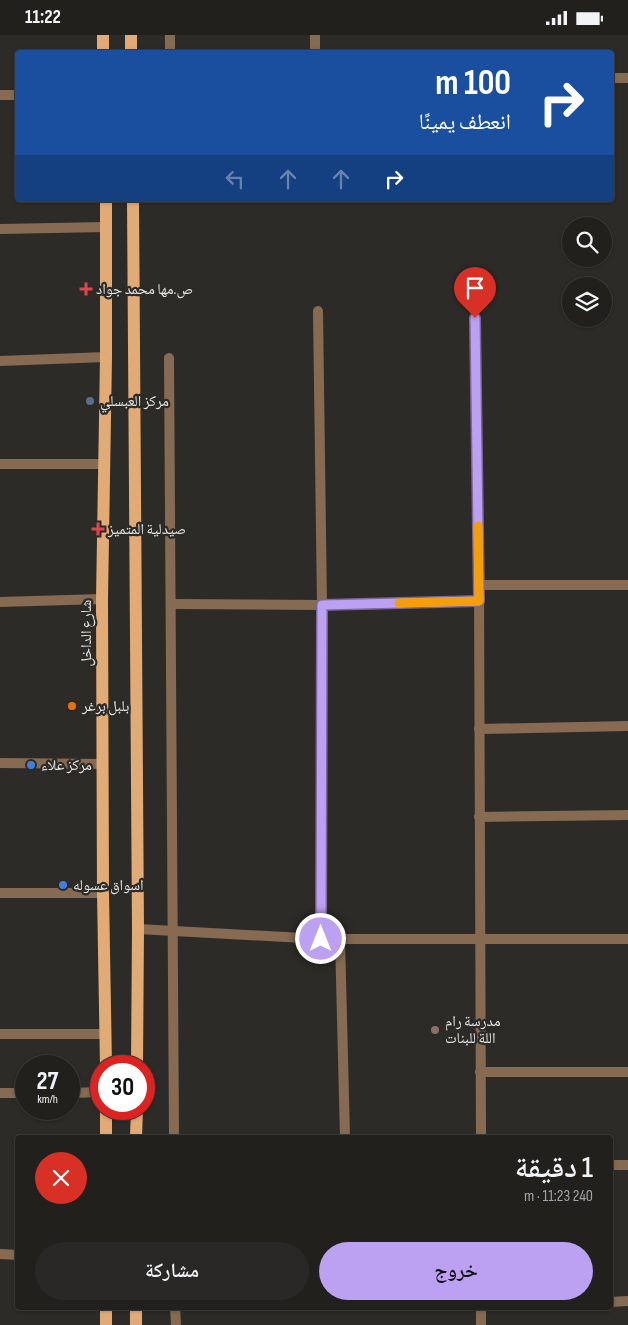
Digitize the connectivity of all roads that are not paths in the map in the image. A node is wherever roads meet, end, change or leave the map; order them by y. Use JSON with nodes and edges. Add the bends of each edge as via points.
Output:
{"nodes":[{"id":1,"x":103,"y":35,"type":"edge"},
{"id":2,"x":131,"y":35,"type":"edge"},
{"id":3,"x":170,"y":35,"type":"edge"},
{"id":4,"x":315,"y":35,"type":"edge"},
{"id":5,"x":103,"y":50,"type":"edge"},
{"id":6,"x":131,"y":50,"type":"edge"},
{"id":7,"x":170,"y":50,"type":"edge"},
{"id":8,"x":315,"y":50,"type":"edge"},
{"id":9,"x":614,"y":78,"type":"edge"},
{"id":10,"x":628,"y":78,"type":"edge"},
{"id":11,"x":0,"y":95,"type":"edge"},
{"id":12,"x":15,"y":95,"type":"edge"},
{"id":13,"x":106,"y":202,"type":"edge"},
{"id":14,"x":133,"y":202,"type":"edge"},
{"id":15,"x":106,"y":227,"type":"junction"},
{"id":16,"x":0,"y":229,"type":"edge"},
{"id":17,"x":318,"y":311,"type":"dead end"},
{"id":18,"x":475,"y":318,"type":"dead end"},
{"id":19,"x":106,"y":357,"type":"junction"},
{"id":20,"x":169,"y":358,"type":"dead end"},
{"id":21,"x":0,"y":361,"type":"edge"},
{"id":22,"x":0,"y":463,"type":"edge"},
{"id":23,"x":104,"y":464,"type":"junction"},
{"id":24,"x":479,"y":585,"type":"junction"},
{"id":25,"x":628,"y":585,"type":"edge"},
{"id":26,"x":102,"y":599,"type":"junction"},
{"id":27,"x":0,"y":601,"type":"edge"},
{"id":28,"x":479,"y":601,"type":"junction"},
{"id":29,"x":171,"y":603,"type":"junction"},
{"id":30,"x":322,"y":605,"type":"junction"},
{"id":31,"x":628,"y":726,"type":"edge"},
{"id":32,"x":479,"y":729,"type":"junction"},
{"id":33,"x":0,"y":763,"type":"edge"},
{"id":34,"x":102,"y":764,"type":"junction"},
{"id":35,"x":628,"y":815,"type":"edge"},
{"id":36,"x":479,"y":817,"type":"junction"},
{"id":37,"x":0,"y":893,"type":"edge"},
{"id":38,"x":103,"y":893,"type":"junction"},
{"id":39,"x":138,"y":929,"type":"junction"},
{"id":40,"x":173,"y":932,"type":"junction"},
{"id":41,"x":321,"y":939,"type":"junction"},
{"id":42,"x":340,"y":939,"type":"junction"},
{"id":43,"x":480,"y":939,"type":"junction"},
{"id":44,"x":628,"y":939,"type":"edge"},
{"id":45,"x":0,"y":1034,"type":"edge"},
{"id":46,"x":106,"y":1034,"type":"junction"},
{"id":47,"x":106,"y":1055,"type":"edge"},
{"id":48,"x":137,"y":1055,"type":"edge"},
{"id":49,"x":480,"y":1072,"type":"junction"},
{"id":50,"x":628,"y":1072,"type":"edge"},
{"id":51,"x":0,"y":1093,"type":"edge"},
{"id":52,"x":15,"y":1093,"type":"edge"},
{"id":53,"x":106,"y":1120,"type":"edge"},
{"id":54,"x":137,"y":1120,"type":"edge"},
{"id":55,"x":106,"y":1135,"type":"edge"},
{"id":56,"x":136,"y":1135,"type":"edge"},
{"id":57,"x":174,"y":1135,"type":"edge"},
{"id":58,"x":345,"y":1135,"type":"edge"},
{"id":59,"x":481,"y":1135,"type":"edge"},
{"id":60,"x":613,"y":1165,"type":"edge"},
{"id":61,"x":628,"y":1165,"type":"edge"},
{"id":62,"x":0,"y":1254,"type":"edge"},
{"id":63,"x":15,"y":1255,"type":"edge"},
{"id":64,"x":628,"y":1301,"type":"edge"},
{"id":65,"x":613,"y":1302,"type":"edge"},
{"id":66,"x":106,"y":1310,"type":"edge"},
{"id":67,"x":136,"y":1310,"type":"edge"},
{"id":68,"x":176,"y":1310,"type":"edge"},
{"id":69,"x":481,"y":1310,"type":"edge"},
{"id":70,"x":106,"y":1325,"type":"edge"},
{"id":71,"x":136,"y":1325,"type":"edge"},
{"id":72,"x":176,"y":1325,"type":"edge"},
{"id":73,"x":481,"y":1325,"type":"edge"}],
"edges":[{"from":1,"to":5,"type":"main road"},
{"from":2,"to":6,"type":"main road"},
{"from":3,"to":7,"type":"street"},
{"from":4,"to":8,"type":"street"},
{"from":9,"to":10,"type":"street"},
{"from":11,"to":12,"type":"street"},
{"from":13,"to":15,"type":"main road","name":"شارع الداخل"},
{"from":14,"to":39,"type":"main road"},
{"from":15,"to":16,"type":"street"},
{"from":15,"to":19,"type":"main road","name":"شارع الداخل"},
{"from":17,"to":30,"type":"street"},
{"from":18,"to":24,"type":"street"},
{"from":19,"to":21,"type":"street"},
{"from":19,"to":23,"type":"main road","name":"شارع الداخل"},
{"from":20,"to":29,"type":"street"},
{"from":22,"to":23,"type":"street"},
{"from":23,"to":26,"type":"main road","name":"شارع الداخل"},
{"from":24,"to":25,"type":"street"},
{"from":24,"to":28,"type":"street"},
{"from":26,"to":27,"type":"street"},
{"from":26,"to":34,"type":"main road","name":"شارع الداخل"},
{"from":28,"to":30,"type":"street"},
{"from":28,"to":32,"type":"street"},
{"from":29,"to":30,"type":"street"},
{"from":29,"to":40,"type":"street"},
{"from":30,"to":41,"type":"street"},
{"from":31,"to":32,"type":"street"},
{"from":32,"to":36,"type":"street"},
{"from":33,"to":34,"type":"street"},
{"from":34,"to":38,"type":"main road","name":"شارع الداخل"},
{"from":35,"to":36,"type":"street"},
{"from":36,"to":43,"type":"street"},
{"from":37,"to":38,"type":"street"},
{"from":38,"to":46,"type":"main road","name":"شارع الداخل"},
{"from":39,"to":40,"type":"street"},
{"from":39,"to":48,"type":"main road"},
{"from":40,"to":41,"type":"street"},
{"from":40,"to":57,"type":"street"},
{"from":41,"to":42,"type":"street"},
{"from":42,"to":43,"type":"street"},
{"from":42,"to":58,"type":"street"},
{"from":43,"to":44,"type":"street"},
{"from":43,"to":49,"type":"street"},
{"from":45,"to":46,"type":"street"},
{"from":46,"to":47,"type":"main road","name":"شارع الداخل"},
{"from":49,"to":50,"type":"street"},
{"from":49,"to":59,"type":"street"},
{"from":51,"to":52,"type":"street"},
{"from":53,"to":55,"type":"main road"},
{"from":54,"to":56,"type":"main road"},
{"from":60,"to":61,"type":"street"},
{"from":62,"to":63,"type":"street"},
{"from":64,"to":65,"type":"street"},
{"from":66,"to":70,"type":"main road"},
{"from":67,"to":71,"type":"main road"},
{"from":68,"to":72,"type":"street"},
{"from":69,"to":73,"type":"street"}]}
